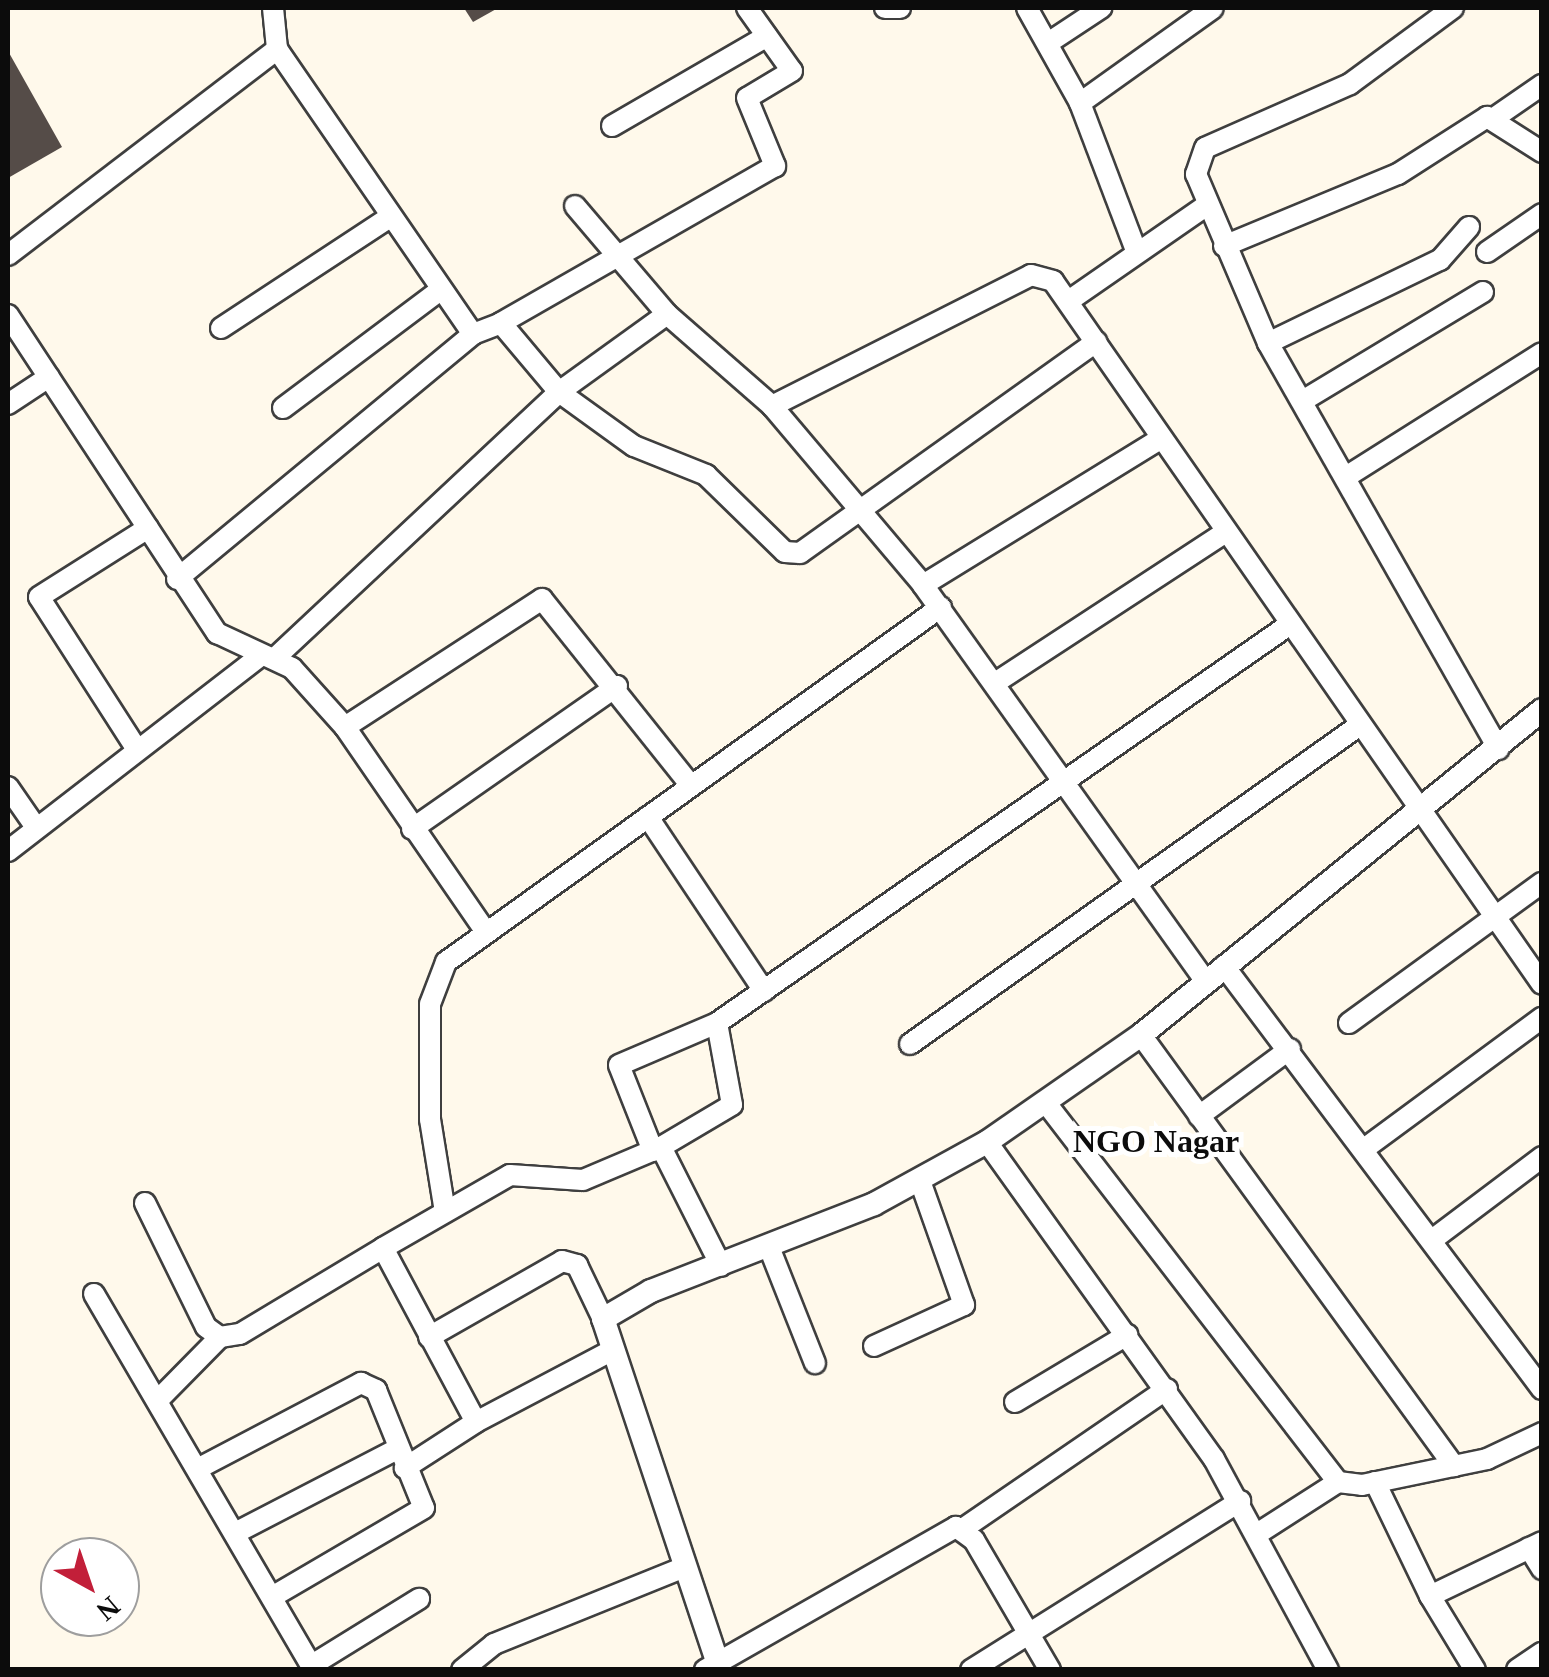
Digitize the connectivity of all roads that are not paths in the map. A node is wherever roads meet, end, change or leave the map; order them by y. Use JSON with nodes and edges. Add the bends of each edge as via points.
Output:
{"nodes":[{"id":1,"x":274,"y":8,"type":"edge"},
{"id":2,"x":747,"y":8,"type":"edge"},
{"id":3,"x":1027,"y":8,"type":"edge"},
{"id":4,"x":1101,"y":8,"type":"edge"},
{"id":5,"x":1212,"y":8,"type":"edge"},
{"id":6,"x":1453,"y":8,"type":"edge"},
{"id":7,"x":767,"y":36,"type":"junction"},
{"id":8,"x":1048,"y":43,"type":"junction"},
{"id":9,"x":278,"y":49,"type":"junction"},
{"id":10,"x":1542,"y":84,"type":"edge"},
{"id":11,"x":1080,"y":103,"type":"junction"},
{"id":12,"x":1496,"y":116,"type":"junction"},
{"id":13,"x":612,"y":126,"type":"dead end"},
{"id":14,"x":1542,"y":152,"type":"edge"},
{"id":15,"x":575,"y":206,"type":"dead end"},
{"id":16,"x":1206,"y":206,"type":"junction"},
{"id":17,"x":1542,"y":214,"type":"edge"},
{"id":18,"x":390,"y":218,"type":"junction"},
{"id":19,"x":1469,"y":227,"type":"dead end"},
{"id":20,"x":1224,"y":246,"type":"junction"},
{"id":21,"x":1135,"y":248,"type":"junction"},
{"id":22,"x":1487,"y":252,"type":"dead end"},
{"id":23,"x":8,"y":255,"type":"edge"},
{"id":24,"x":619,"y":260,"type":"junction"},
{"id":25,"x":439,"y":291,"type":"junction"},
{"id":26,"x":1483,"y":292,"type":"dead end"},
{"id":27,"x":1070,"y":300,"type":"junction"},
{"id":28,"x":668,"y":314,"type":"junction"},
{"id":29,"x":8,"y":315,"type":"edge"},
{"id":30,"x":501,"y":322,"type":"junction"},
{"id":31,"x":221,"y":328,"type":"dead end"},
{"id":32,"x":472,"y":334,"type":"junction"},
{"id":33,"x":1096,"y":342,"type":"junction"},
{"id":34,"x":1268,"y":343,"type":"junction"},
{"id":35,"x":1542,"y":353,"type":"edge"},
{"id":36,"x":49,"y":378,"type":"junction"},
{"id":37,"x":559,"y":392,"type":"junction"},
{"id":38,"x":1304,"y":400,"type":"junction"},
{"id":39,"x":8,"y":404,"type":"edge"},
{"id":40,"x":772,"y":406,"type":"junction"},
{"id":41,"x":282,"y":408,"type":"dead end"},
{"id":42,"x":1159,"y":440,"type":"junction"},
{"id":43,"x":1349,"y":475,"type":"junction"},
{"id":44,"x":864,"y":513,"type":"junction"},
{"id":45,"x":148,"y":528,"type":"junction"},
{"id":46,"x":1221,"y":535,"type":"junction"},
{"id":47,"x":177,"y":579,"type":"junction"},
{"id":48,"x":924,"y":585,"type":"junction"},
{"id":49,"x":940,"y":607,"type":"junction"},
{"id":50,"x":1286,"y":627,"type":"junction"},
{"id":51,"x":268,"y":657,"type":"junction"},
{"id":52,"x":998,"y":682,"type":"junction"},
{"id":53,"x":617,"y":686,"type":"junction"},
{"id":54,"x":1542,"y":710,"type":"edge"},
{"id":55,"x":345,"y":727,"type":"junction"},
{"id":56,"x":1357,"y":727,"type":"junction"},
{"id":57,"x":136,"y":748,"type":"junction"},
{"id":58,"x":1499,"y":749,"type":"junction"},
{"id":59,"x":1064,"y":781,"type":"junction"},
{"id":60,"x":689,"y":784,"type":"junction"},
{"id":61,"x":8,"y":788,"type":"edge"},
{"id":62,"x":1416,"y":815,"type":"junction"},
{"id":63,"x":648,"y":817,"type":"junction"},
{"id":64,"x":34,"y":826,"type":"junction"},
{"id":65,"x":412,"y":828,"type":"junction"},
{"id":66,"x":8,"y":851,"type":"edge"},
{"id":67,"x":1138,"y":874,"type":"junction"},
{"id":68,"x":1542,"y":882,"type":"edge"},
{"id":69,"x":1492,"y":918,"type":"junction"},
{"id":70,"x":484,"y":928,"type":"junction"},
{"id":71,"x":1214,"y":973,"type":"junction"},
{"id":72,"x":1542,"y":984,"type":"edge"},
{"id":73,"x":764,"y":991,"type":"junction"},
{"id":74,"x":1542,"y":1018,"type":"edge"},
{"id":75,"x":717,"y":1023,"type":"junction"},
{"id":76,"x":1349,"y":1023,"type":"dead end"},
{"id":77,"x":1141,"y":1035,"type":"junction"},
{"id":78,"x":910,"y":1044,"type":"dead end"},
{"id":79,"x":1290,"y":1049,"type":"junction"},
{"id":80,"x":1046,"y":1103,"type":"junction"},
{"id":81,"x":1199,"y":1116,"type":"junction"},
{"id":82,"x":987,"y":1142,"type":"junction"},
{"id":83,"x":657,"y":1149,"type":"junction"},
{"id":84,"x":1364,"y":1149,"type":"junction"},
{"id":85,"x":1542,"y":1157,"type":"edge"},
{"id":86,"x":920,"y":1181,"type":"junction"},
{"id":87,"x":144,"y":1203,"type":"dead end"},
{"id":88,"x":445,"y":1212,"type":"junction"},
{"id":89,"x":1432,"y":1240,"type":"junction"},
{"id":90,"x":769,"y":1246,"type":"junction"},
{"id":91,"x":382,"y":1248,"type":"junction"},
{"id":92,"x":721,"y":1266,"type":"junction"},
{"id":93,"x":94,"y":1294,"type":"dead end"},
{"id":94,"x":604,"y":1319,"type":"junction"},
{"id":95,"x":1127,"y":1335,"type":"junction"},
{"id":96,"x":428,"y":1336,"type":"junction"},
{"id":97,"x":220,"y":1337,"type":"junction"},
{"id":98,"x":874,"y":1346,"type":"dead end"},
{"id":99,"x":609,"y":1352,"type":"junction"},
{"id":100,"x":815,"y":1363,"type":"dead end"},
{"id":101,"x":1167,"y":1389,"type":"junction"},
{"id":102,"x":1542,"y":1389,"type":"edge"},
{"id":103,"x":159,"y":1398,"type":"junction"},
{"id":104,"x":1015,"y":1402,"type":"dead end"},
{"id":105,"x":476,"y":1422,"type":"junction"},
{"id":106,"x":1542,"y":1434,"type":"edge"},
{"id":107,"x":401,"y":1459,"type":"junction"},
{"id":108,"x":201,"y":1466,"type":"junction"},
{"id":109,"x":1454,"y":1466,"type":"junction"},
{"id":110,"x":1338,"y":1482,"type":"junction"},
{"id":111,"x":1375,"y":1482,"type":"junction"},
{"id":112,"x":1240,"y":1501,"type":"junction"},
{"id":113,"x":964,"y":1528,"type":"junction"},
{"id":114,"x":239,"y":1531,"type":"junction"},
{"id":115,"x":1257,"y":1534,"type":"junction"},
{"id":116,"x":1535,"y":1545,"type":"edge"},
{"id":117,"x":682,"y":1568,"type":"junction"},
{"id":118,"x":1542,"y":1569,"type":"edge"},
{"id":119,"x":276,"y":1596,"type":"junction"},
{"id":120,"x":1430,"y":1596,"type":"junction"},
{"id":121,"x":419,"y":1599,"type":"dead end"},
{"id":122,"x":1034,"y":1632,"type":"junction"},
{"id":123,"x":1542,"y":1654,"type":"edge"},
{"id":124,"x":313,"y":1667,"type":"edge"},
{"id":125,"x":714,"y":1668,"type":"edge"},
{"id":126,"x":462,"y":1670,"type":"edge"},
{"id":127,"x":971,"y":1670,"type":"edge"},
{"id":128,"x":1050,"y":1670,"type":"edge"},
{"id":129,"x":1328,"y":1670,"type":"edge"},
{"id":130,"x":1475,"y":1670,"type":"edge"},
{"id":131,"x":1518,"y":1670,"type":"edge"}],
"edges":[{"from":1,"to":9,"type":"street"},
{"from":2,"to":7,"type":"street"},
{"from":3,"to":8,"type":"street"},
{"from":4,"to":8,"type":"street"},
{"from":5,"to":11,"type":"street"},
{"from":6,"to":16,"type":"street","via":[[1350,84],[1205,148],[1196,158]]},
{"from":7,"to":13,"type":"street"},
{"from":7,"to":24,"type":"street","via":[[792,70],[747,98],[775,166]]},
{"from":8,"to":11,"type":"street"},
{"from":9,"to":18,"type":"street"},
{"from":9,"to":23,"type":"street"},
{"from":10,"to":12,"type":"street"},
{"from":11,"to":21,"type":"street"},
{"from":12,"to":14,"type":"street","via":[[1527,150]]},
{"from":12,"to":20,"type":"street","via":[[1398,174]]},
{"from":15,"to":24,"type":"street"},
{"from":16,"to":20,"type":"street"},
{"from":16,"to":21,"type":"street"},
{"from":17,"to":22,"type":"street"},
{"from":18,"to":25,"type":"street"},
{"from":18,"to":31,"type":"street"},
{"from":19,"to":34,"type":"street","via":[[1440,260]]},
{"from":20,"to":34,"type":"street"},
{"from":21,"to":27,"type":"street"},
{"from":24,"to":28,"type":"street"},
{"from":24,"to":30,"type":"street"},
{"from":25,"to":32,"type":"street"},
{"from":25,"to":41,"type":"street"},
{"from":26,"to":38,"type":"street"},
{"from":27,"to":33,"type":"street"},
{"from":27,"to":40,"type":"street","via":[[1052,281],[1030,276]]},
{"from":28,"to":37,"type":"street"},
{"from":28,"to":40,"type":"street"},
{"from":29,"to":36,"type":"street"},
{"from":30,"to":32,"type":"street"},
{"from":30,"to":37,"type":"street"},
{"from":32,"to":47,"type":"street"},
{"from":33,"to":42,"type":"street"},
{"from":33,"to":44,"type":"street"},
{"from":34,"to":38,"type":"street"},
{"from":35,"to":43,"type":"street"},
{"from":36,"to":39,"type":"street"},
{"from":36,"to":45,"type":"street"},
{"from":37,"to":44,"type":"street","via":[[634,446],[706,476],[785,552],[812,549]]},
{"from":37,"to":51,"type":"street"},
{"from":38,"to":43,"type":"street"},
{"from":40,"to":44,"type":"street"},
{"from":42,"to":46,"type":"street"},
{"from":42,"to":48,"type":"street"},
{"from":43,"to":58,"type":"street"},
{"from":44,"to":48,"type":"street"},
{"from":45,"to":47,"type":"street"},
{"from":45,"to":57,"type":"street","via":[[39,597]]},
{"from":46,"to":50,"type":"street"},
{"from":46,"to":52,"type":"street"},
{"from":47,"to":51,"type":"street","via":[[228,644]]},
{"from":48,"to":49,"type":"street"},
{"from":49,"to":52,"type":"street"},
{"from":49,"to":60,"type":"street"},
{"from":50,"to":56,"type":"street"},
{"from":50,"to":59,"type":"street"},
{"from":51,"to":55,"type":"street"},
{"from":51,"to":57,"type":"street"},
{"from":52,"to":59,"type":"street"},
{"from":53,"to":55,"type":"street","via":[[551,603],[532,600]]},
{"from":53,"to":60,"type":"street"},
{"from":53,"to":65,"type":"street"},
{"from":54,"to":58,"type":"street"},
{"from":55,"to":65,"type":"street"},
{"from":56,"to":62,"type":"street"},
{"from":56,"to":67,"type":"street"},
{"from":57,"to":64,"type":"street"},
{"from":58,"to":62,"type":"street"},
{"from":59,"to":67,"type":"street"},
{"from":59,"to":73,"type":"street"},
{"from":60,"to":63,"type":"street"},
{"from":61,"to":64,"type":"street"},
{"from":62,"to":69,"type":"street"},
{"from":62,"to":71,"type":"street"},
{"from":63,"to":70,"type":"street"},
{"from":63,"to":73,"type":"street"},
{"from":64,"to":66,"type":"street"},
{"from":65,"to":70,"type":"street"},
{"from":67,"to":71,"type":"street"},
{"from":67,"to":78,"type":"street"},
{"from":68,"to":69,"type":"street"},
{"from":69,"to":72,"type":"street"},
{"from":69,"to":76,"type":"street"},
{"from":70,"to":88,"type":"street","via":[[446,962],[430,1004],[430,1119]]},
{"from":71,"to":77,"type":"street"},
{"from":71,"to":79,"type":"street"},
{"from":73,"to":75,"type":"street"},
{"from":74,"to":84,"type":"street"},
{"from":75,"to":83,"type":"street","via":[[732,1105]]},
{"from":75,"to":83,"type":"street","via":[[619,1065]]},
{"from":77,"to":80,"type":"street"},
{"from":77,"to":81,"type":"street"},
{"from":79,"to":81,"type":"street"},
{"from":79,"to":84,"type":"street"},
{"from":80,"to":82,"type":"street"},
{"from":80,"to":110,"type":"street"},
{"from":81,"to":109,"type":"street"},
{"from":82,"to":86,"type":"street"},
{"from":82,"to":95,"type":"street"},
{"from":83,"to":88,"type":"street","via":[[583,1180],[510,1174]]},
{"from":83,"to":92,"type":"street"},
{"from":84,"to":89,"type":"street"},
{"from":85,"to":89,"type":"street"},
{"from":86,"to":90,"type":"street"},
{"from":86,"to":98,"type":"street","via":[[964,1305]]},
{"from":87,"to":97,"type":"street","via":[[206,1327]]},
{"from":88,"to":91,"type":"street"},
{"from":89,"to":102,"type":"street"},
{"from":90,"to":92,"type":"street"},
{"from":90,"to":100,"type":"street"},
{"from":91,"to":96,"type":"street"},
{"from":91,"to":97,"type":"street","via":[[240,1334]]},
{"from":92,"to":94,"type":"street"},
{"from":93,"to":103,"type":"street"},
{"from":94,"to":96,"type":"street","via":[[577,1265],[562,1262]]},
{"from":94,"to":99,"type":"street"},
{"from":95,"to":101,"type":"street"},
{"from":95,"to":104,"type":"street"},
{"from":96,"to":105,"type":"street"},
{"from":97,"to":103,"type":"street"},
{"from":99,"to":105,"type":"street"},
{"from":99,"to":117,"type":"street"},
{"from":101,"to":112,"type":"street"},
{"from":101,"to":113,"type":"street"},
{"from":103,"to":108,"type":"street"},
{"from":105,"to":107,"type":"street"},
{"from":106,"to":109,"type":"street"},
{"from":107,"to":108,"type":"street","via":[[376,1390],[361,1383]]},
{"from":107,"to":114,"type":"street"},
{"from":107,"to":119,"type":"street","via":[[424,1502],[418,1515]]},
{"from":108,"to":114,"type":"street"},
{"from":109,"to":111,"type":"street"},
{"from":110,"to":111,"type":"street"},
{"from":110,"to":115,"type":"street"},
{"from":111,"to":120,"type":"street"},
{"from":112,"to":115,"type":"street"},
{"from":112,"to":122,"type":"street"},
{"from":113,"to":122,"type":"street"},
{"from":113,"to":125,"type":"street"},
{"from":114,"to":119,"type":"street"},
{"from":115,"to":129,"type":"street"},
{"from":116,"to":118,"type":"street"},
{"from":116,"to":120,"type":"street"},
{"from":117,"to":125,"type":"street"},
{"from":117,"to":126,"type":"street","via":[[494,1644]]},
{"from":119,"to":124,"type":"street"},
{"from":120,"to":130,"type":"street"},
{"from":121,"to":124,"type":"street"},
{"from":122,"to":127,"type":"street"},
{"from":122,"to":128,"type":"street"},
{"from":123,"to":131,"type":"street"}]}
